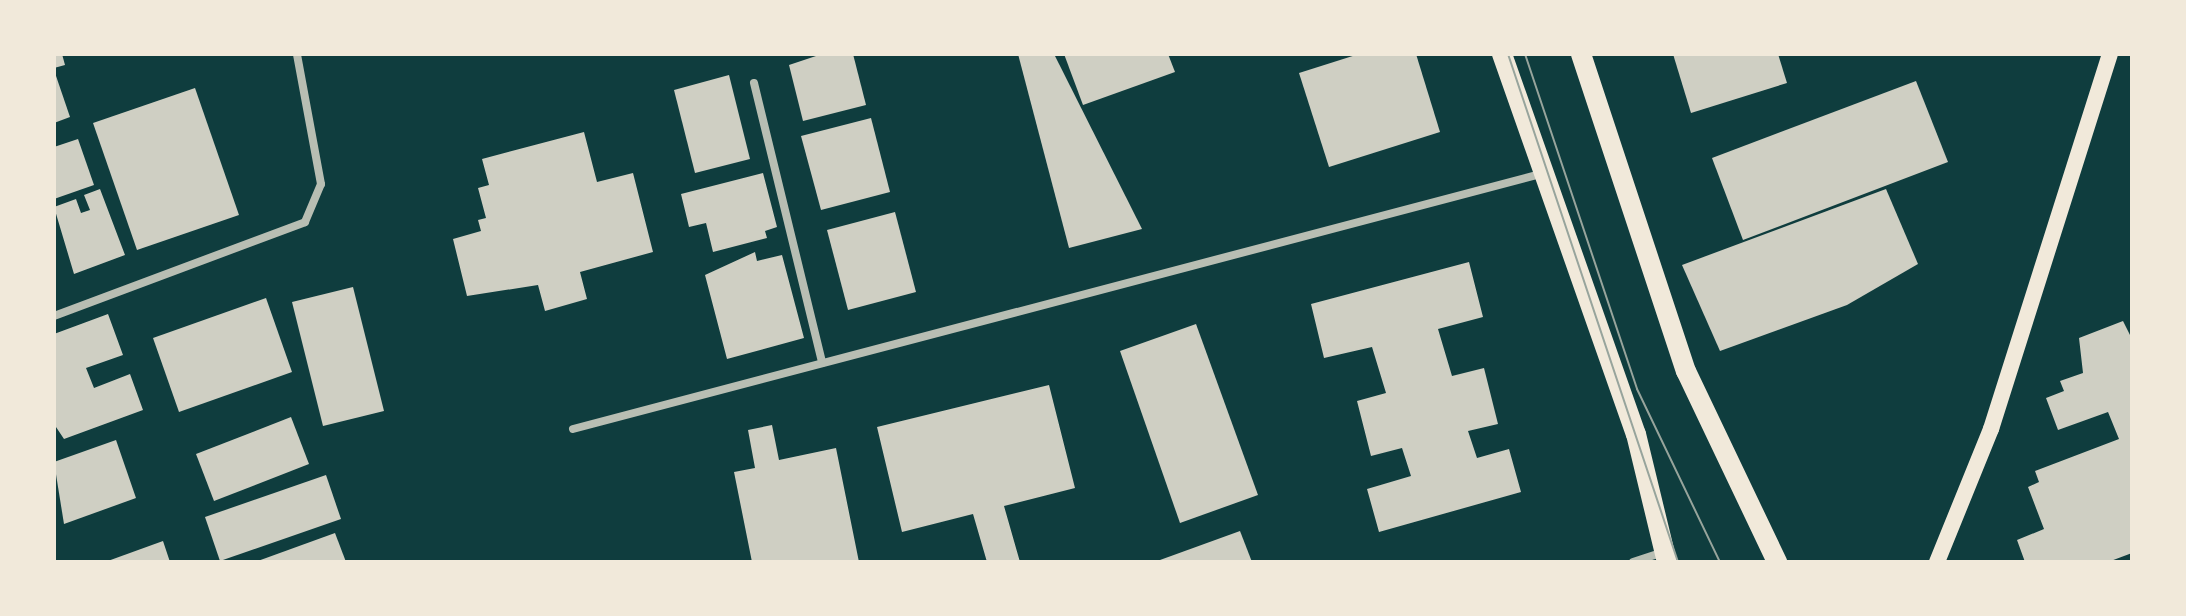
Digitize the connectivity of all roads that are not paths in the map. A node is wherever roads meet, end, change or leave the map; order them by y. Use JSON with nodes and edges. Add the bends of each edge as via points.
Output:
{"nodes":[{"id":1,"x":297,"y":54,"type":"edge"},
{"id":2,"x":1502,"y":54,"type":"edge"},
{"id":3,"x":1581,"y":54,"type":"edge"},
{"id":4,"x":2110,"y":54,"type":"edge"},
{"id":5,"x":754,"y":83,"type":"dead end"},
{"id":6,"x":1541,"y":174,"type":"junction"},
{"id":7,"x":54,"y":316,"type":"edge"},
{"id":8,"x":822,"y":363,"type":"junction"},
{"id":9,"x":573,"y":429,"type":"dead end"},
{"id":10,"x":1666,"y":556,"type":"edge"},
{"id":11,"x":1633,"y":562,"type":"edge"},
{"id":12,"x":1777,"y":562,"type":"edge"},
{"id":13,"x":1937,"y":562,"type":"edge"}],
"edges":[{"from":1,"to":7,"type":"street","via":[[321,184],[305,222]]},
{"from":2,"to":6,"type":"main road"},
{"from":3,"to":12,"type":"main road","via":[[1686,371]]},
{"from":4,"to":13,"type":"main road","via":[[1991,429]]},
{"from":5,"to":8,"type":"street"},
{"from":6,"to":8,"type":"street"},
{"from":6,"to":10,"type":"main road","via":[[1636,434]]},
{"from":8,"to":9,"type":"street"},
{"from":10,"to":11,"type":"street"}]}
